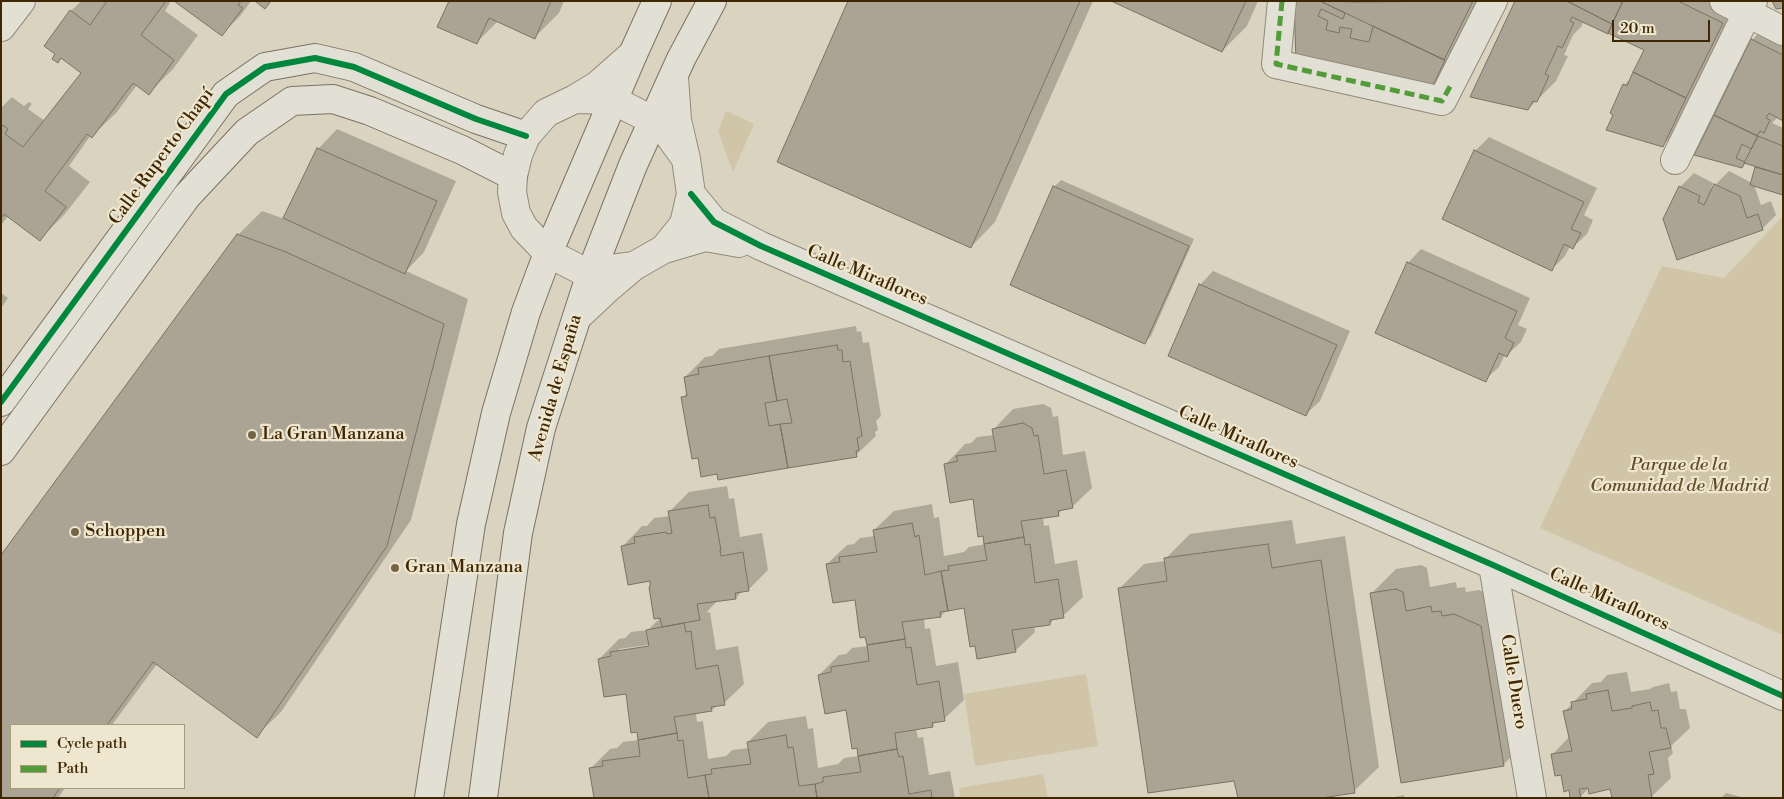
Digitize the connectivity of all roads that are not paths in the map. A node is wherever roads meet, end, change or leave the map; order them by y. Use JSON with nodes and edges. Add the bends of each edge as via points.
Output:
{"nodes":[{"id":1,"x":21,"y":1,"type":"edge"},
{"id":2,"x":657,"y":1,"type":"edge"},
{"id":3,"x":712,"y":1,"type":"edge"},
{"id":4,"x":1282,"y":1,"type":"edge"},
{"id":5,"x":1493,"y":1,"type":"edge"},
{"id":6,"x":1741,"y":5,"type":"edge"},
{"id":7,"x":1,"y":27,"type":"edge"},
{"id":8,"x":1783,"y":31,"type":"edge"},
{"id":9,"x":633,"y":54,"type":"junction"},
{"id":10,"x":674,"y":77,"type":"junction"},
{"id":11,"x":575,"y":99,"type":"junction"},
{"id":12,"x":613,"y":100,"type":"junction"},
{"id":13,"x":654,"y":121,"type":"junction"},
{"id":14,"x":526,"y":136,"type":"junction"},
{"id":15,"x":686,"y":159,"type":"junction"},
{"id":16,"x":1675,"y":160,"type":"dead end"},
{"id":17,"x":512,"y":176,"type":"junction"},
{"id":18,"x":691,"y":194,"type":"junction"},
{"id":19,"x":524,"y":228,"type":"junction"},
{"id":20,"x":761,"y":246,"type":"junction"},
{"id":21,"x":664,"y":250,"type":"junction"},
{"id":22,"x":548,"y":253,"type":"junction"},
{"id":23,"x":634,"y":266,"type":"junction"},
{"id":24,"x":592,"y":270,"type":"junction"},
{"id":25,"x":526,"y":312,"type":"junction"},
{"id":26,"x":577,"y":317,"type":"junction"},
{"id":27,"x":1,"y":402,"type":"edge"},
{"id":28,"x":1,"y":451,"type":"edge"},
{"id":29,"x":1493,"y":565,"type":"junction"},
{"id":30,"x":1783,"y":696,"type":"edge"},
{"id":31,"x":429,"y":798,"type":"edge"},
{"id":32,"x":483,"y":798,"type":"edge"},
{"id":33,"x":1532,"y":798,"type":"edge"}],
"edges":[{"from":1,"to":7,"type":"street"},
{"from":2,"to":9,"type":"street"},
{"from":3,"to":10,"type":"street","name":"Avenida de España"},
{"from":4,"to":5,"type":"street","via":[[1276,64],[1442,101]]},
{"from":6,"to":8,"type":"street"},
{"from":6,"to":16,"type":"street"},
{"from":9,"to":11,"type":"street","via":[[598,85]]},
{"from":9,"to":12,"type":"street"},
{"from":10,"to":13,"type":"street","name":"Avenida de España"},
{"from":10,"to":15,"type":"street","via":[[677,120]]},
{"from":11,"to":12,"type":"street"},
{"from":11,"to":14,"type":"street","via":[[546,113]]},
{"from":12,"to":13,"type":"street"},
{"from":12,"to":22,"type":"street"},
{"from":13,"to":15,"type":"street"},
{"from":13,"to":24,"type":"street","name":"Avenida de España"},
{"from":14,"to":17,"type":"street"},
{"from":14,"to":27,"type":"street","name":"Calle Ruperto Chapí","via":[[476,119],[354,67],[315,58],[265,67],[226,94]]},
{"from":15,"to":18,"type":"street"},
{"from":17,"to":19,"type":"street","via":[[516,213]]},
{"from":17,"to":28,"type":"street","via":[[462,150],[370,111],[333,99],[292,101],[247,132],[188,196]]},
{"from":18,"to":20,"type":"street","name":"Calle Miraflores","via":[[714,222]]},
{"from":18,"to":21,"type":"street","via":[[684,224]]},
{"from":19,"to":22,"type":"street"},
{"from":19,"to":25,"type":"street","via":[[531,264]]},
{"from":20,"to":21,"type":"street","via":[[705,238]]},
{"from":20,"to":29,"type":"street","name":"Calle Miraflores"},
{"from":21,"to":23,"type":"street"},
{"from":22,"to":24,"type":"street","via":[[581,270]]},
{"from":22,"to":25,"type":"street"},
{"from":23,"to":24,"type":"street"},
{"from":23,"to":26,"type":"street"},
{"from":24,"to":26,"type":"street","name":"Avenida de España"},
{"from":25,"to":31,"type":"street","via":[[496,413],[471,524]]},
{"from":26,"to":32,"type":"street","name":"Avenida de España","via":[[541,428],[518,534]]},
{"from":29,"to":30,"type":"street","name":"Calle Miraflores"},
{"from":29,"to":33,"type":"street","name":"Calle Duero"}]}
